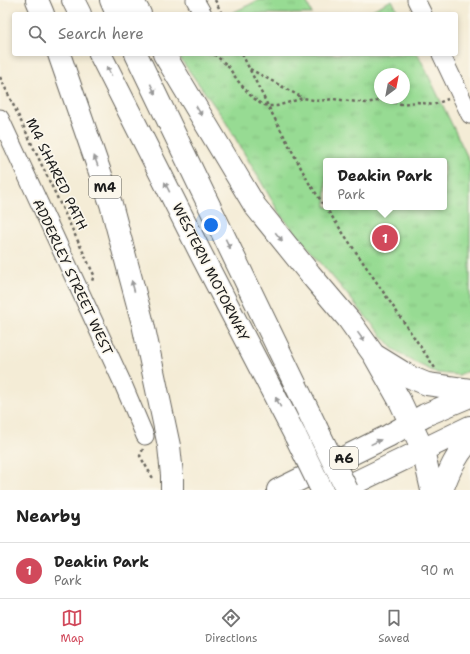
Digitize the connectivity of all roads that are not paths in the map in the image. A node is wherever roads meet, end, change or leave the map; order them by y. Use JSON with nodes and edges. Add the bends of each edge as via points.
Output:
{"nodes":[{"id":1,"x":37,"y":0,"type":"edge"},
{"id":2,"x":73,"y":0,"type":"edge"},
{"id":3,"x":111,"y":0,"type":"edge"},
{"id":4,"x":132,"y":0,"type":"edge"},
{"id":5,"x":195,"y":0,"type":"edge"},
{"id":6,"x":416,"y":0,"type":"edge"},
{"id":7,"x":42,"y":12,"type":"edge"},
{"id":8,"x":79,"y":12,"type":"edge"},
{"id":9,"x":116,"y":12,"type":"edge"},
{"id":10,"x":139,"y":12,"type":"edge"},
{"id":11,"x":202,"y":12,"type":"edge"},
{"id":12,"x":422,"y":12,"type":"edge"},
{"id":13,"x":60,"y":56,"type":"edge"},
{"id":14,"x":101,"y":56,"type":"edge"},
{"id":15,"x":137,"y":56,"type":"edge"},
{"id":16,"x":165,"y":56,"type":"edge"},
{"id":17,"x":442,"y":56,"type":"edge"},
{"id":18,"x":470,"y":115,"type":"edge"},
{"id":19,"x":0,"y":118,"type":"edge"},
{"id":20,"x":374,"y":354,"type":"junction"},
{"id":21,"x":470,"y":390,"type":"edge"},
{"id":22,"x":470,"y":396,"type":"edge"},
{"id":23,"x":410,"y":423,"type":"junction"},
{"id":24,"x":470,"y":427,"type":"edge"},
{"id":25,"x":145,"y":436,"type":"road end"},
{"id":26,"x":470,"y":440,"type":"edge"},
{"id":27,"x":169,"y":446,"type":"junction"},
{"id":28,"x":422,"y":450,"type":"junction"},
{"id":29,"x":163,"y":486,"type":"edge"},
{"id":30,"x":186,"y":490,"type":"edge"},
{"id":31,"x":278,"y":490,"type":"edge"},
{"id":32,"x":322,"y":490,"type":"edge"},
{"id":33,"x":340,"y":490,"type":"edge"},
{"id":34,"x":347,"y":490,"type":"edge"},
{"id":35,"x":432,"y":490,"type":"edge"},
{"id":36,"x":442,"y":490,"type":"edge"}],
"edges":[{"from":1,"to":7,"type":"highway"},
{"from":2,"to":8,"type":"highway"},
{"from":3,"to":9,"type":"highway"},
{"from":4,"to":10,"type":"highway"},
{"from":5,"to":11,"type":"street"},
{"from":6,"to":12,"type":"street"},
{"from":27,"to":13,"type":"highway","number":"M4","one_way":true,"via":[[143,324],[111,204]]},
{"from":32,"to":14,"type":"highway","name":"WESTERN MOTORWAY","one_way":true,"bridge":true},
{"from":15,"to":34,"type":"highway","name":"WESTERN MOTORWAY","one_way":true,"bridge":true},
{"from":16,"to":20,"type":"highway","one_way":true,"via":[[255,206]]},
{"from":17,"to":18,"type":"street"},
{"from":19,"to":25,"type":"street","name":"ADDERLEY STREET WEST"},
{"from":20,"to":21,"type":"highway","via":[[410,378],[427,384]]},
{"from":20,"to":23,"type":"highway"},
{"from":22,"to":23,"type":"highway","number":"A6"},
{"from":23,"to":28,"type":"highway"},
{"from":31,"to":23,"type":"highway","number":"A6","one_way":true},
{"from":24,"to":28,"type":"highway","number":"A6"},
{"from":26,"to":36,"type":"highway","via":[[454,462]]},
{"from":27,"to":29,"type":"highway","number":"M4","via":[[172,475]]},
{"from":27,"to":30,"type":"highway","number":"M4"},
{"from":28,"to":33,"type":"highway","number":"A6"},
{"from":28,"to":35,"type":"highway"}]}
